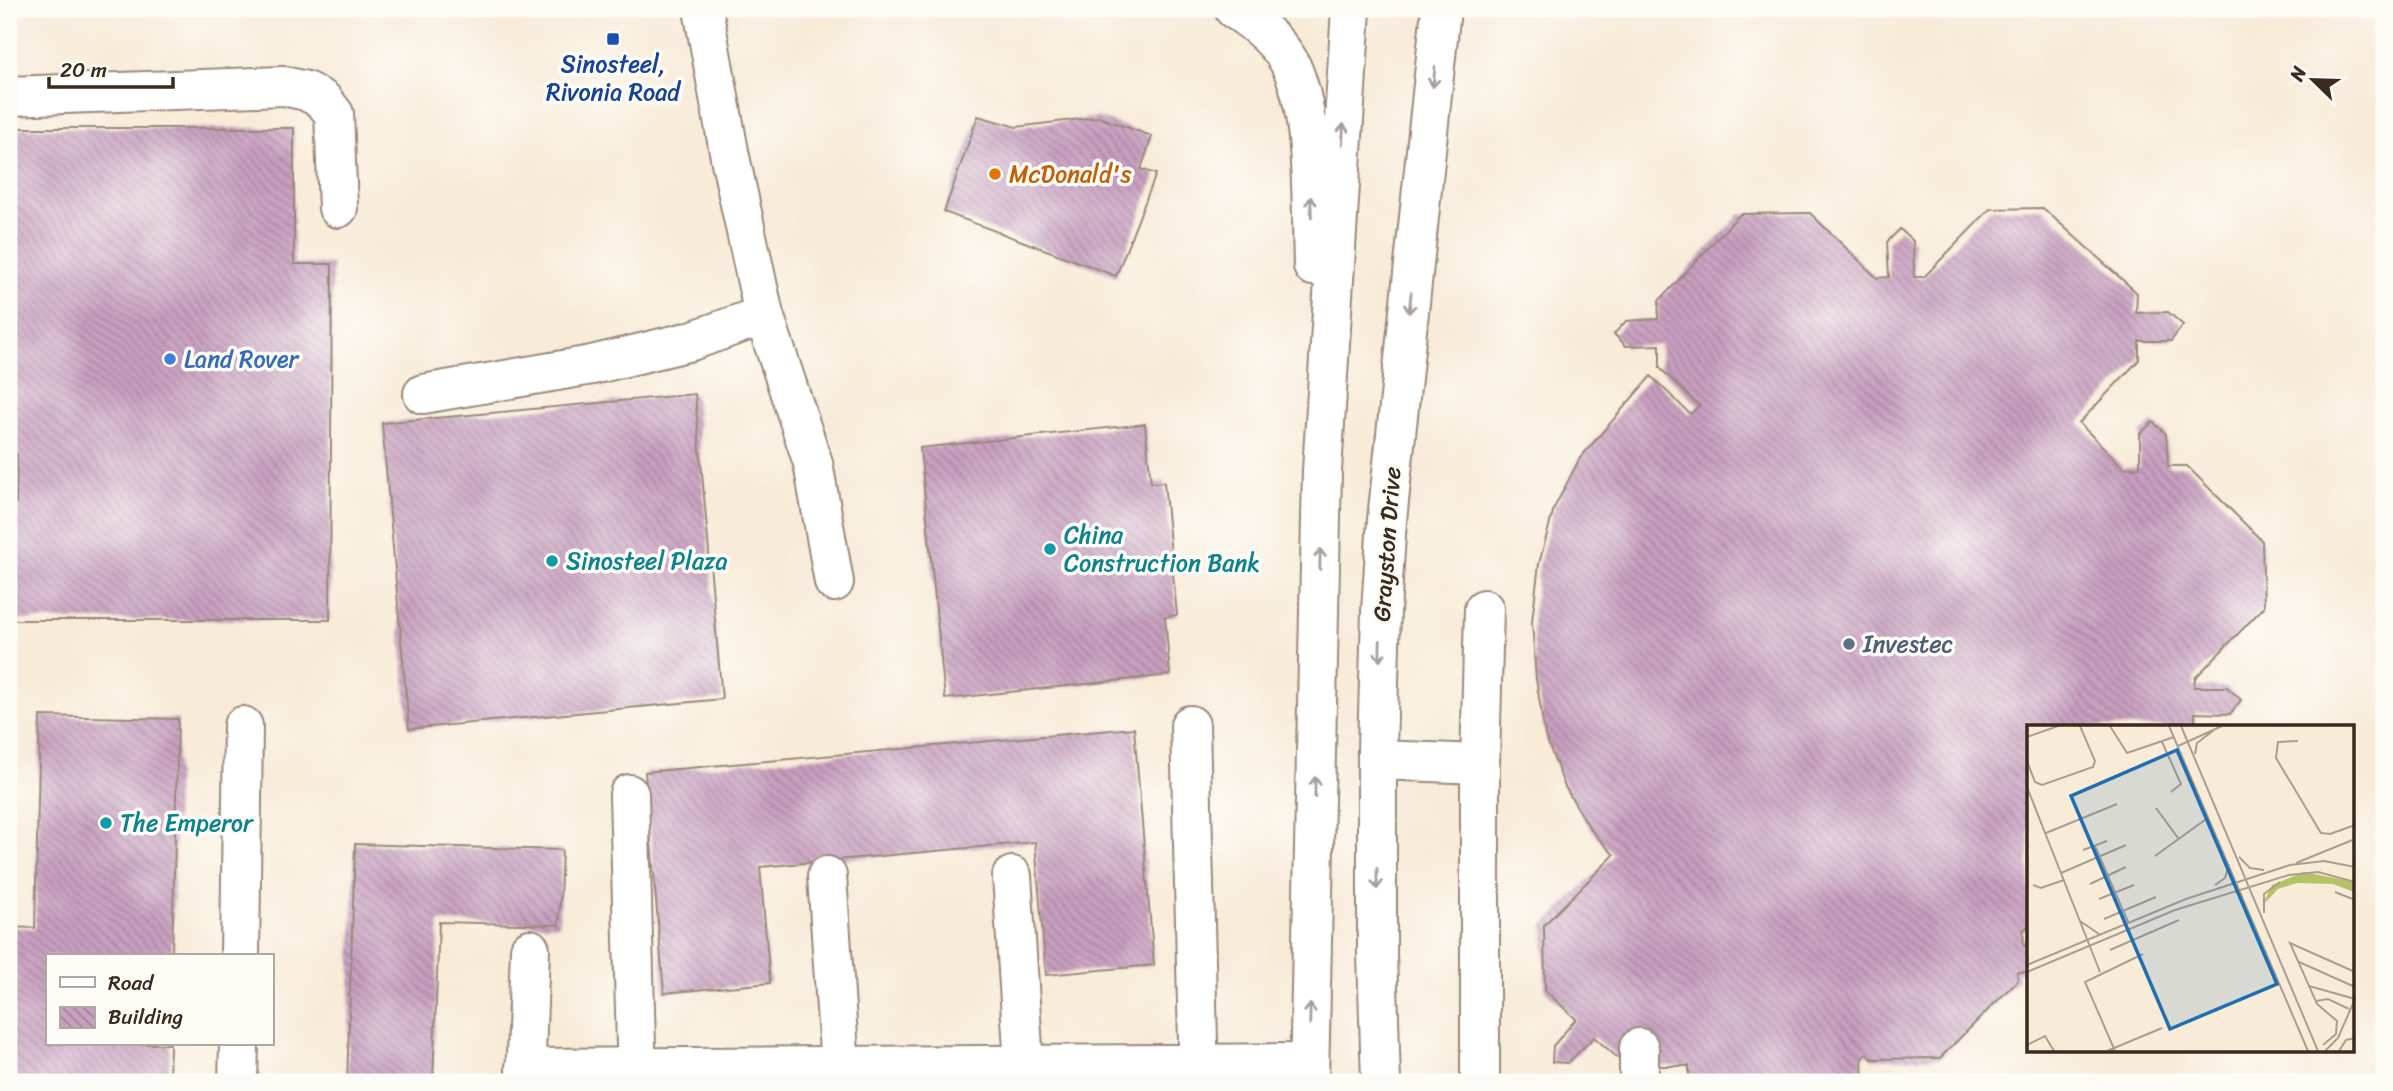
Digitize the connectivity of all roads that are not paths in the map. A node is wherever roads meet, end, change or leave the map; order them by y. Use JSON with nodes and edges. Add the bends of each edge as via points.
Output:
{"nodes":[{"id":1,"x":703,"y":9,"type":"edge"},
{"id":2,"x":1234,"y":9,"type":"edge"},
{"id":3,"x":1351,"y":9,"type":"edge"},
{"id":4,"x":1441,"y":9,"type":"edge"},
{"id":5,"x":9,"y":96,"type":"edge"},
{"id":6,"x":338,"y":208,"type":"dead end"},
{"id":7,"x":764,"y":315,"type":"junction"},
{"id":8,"x":423,"y":394,"type":"dead end"},
{"id":9,"x":1322,"y":471,"type":"junction"},
{"id":10,"x":834,"y":582,"type":"dead end"},
{"id":11,"x":1484,"y":608,"type":"dead end"},
{"id":12,"x":1190,"y":725,"type":"dead end"},
{"id":13,"x":243,"y":726,"type":"dead end"},
{"id":14,"x":1378,"y":760,"type":"junction"},
{"id":15,"x":1480,"y":764,"type":"junction"},
{"id":16,"x":629,"y":794,"type":"dead end"},
{"id":17,"x":827,"y":876,"type":"dead end"},
{"id":18,"x":1012,"y":876,"type":"dead end"},
{"id":19,"x":530,"y":949,"type":"dead end"},
{"id":20,"x":240,"y":954,"type":"edge"},
{"id":21,"x":239,"y":1046,"type":"edge"},
{"id":22,"x":1023,"y":1073,"type":"edge"},
{"id":23,"x":1200,"y":1073,"type":"edge"},
{"id":24,"x":1309,"y":1073,"type":"edge"},
{"id":25,"x":842,"y":1074,"type":"edge"},
{"id":26,"x":525,"y":1075,"type":"edge"},
{"id":27,"x":637,"y":1075,"type":"edge"},
{"id":28,"x":238,"y":1082,"type":"edge"},
{"id":29,"x":1381,"y":1082,"type":"edge"},
{"id":30,"x":1479,"y":1082,"type":"edge"}],
"edges":[{"from":1,"to":7,"type":"main road"},
{"from":9,"to":2,"type":"main road","one_way":true,"via":[[1303,105],[1293,71],[1277,45]]},
{"from":9,"to":3,"type":"main road","one_way":true},
{"from":4,"to":14,"type":"main road","name":"Grayston Drive","one_way":true,"via":[[1387,520]]},
{"from":5,"to":6,"type":"main road","via":[[284,86],[306,90],[334,114]]},
{"from":7,"to":8,"type":"main road","via":[[691,341],[592,365]]},
{"from":7,"to":10,"type":"main road","via":[[813,463]]},
{"from":24,"to":9,"type":"main road","one_way":true},
{"from":11,"to":15,"type":"main road"},
{"from":12,"to":23,"type":"main road"},
{"from":13,"to":20,"type":"main road"},
{"from":14,"to":15,"type":"main road"},
{"from":14,"to":29,"type":"main road","name":"Grayston Drive","one_way":true},
{"from":15,"to":30,"type":"main road"},
{"from":16,"to":27,"type":"main road"},
{"from":17,"to":25,"type":"main road"},
{"from":18,"to":22,"type":"main road"},
{"from":19,"to":26,"type":"main road"},
{"from":21,"to":28,"type":"main road"},
{"from":22,"to":23,"type":"main road"},
{"from":22,"to":25,"type":"main road"},
{"from":23,"to":24,"type":"main road"},
{"from":25,"to":27,"type":"main road"},
{"from":26,"to":27,"type":"main road"}]}
